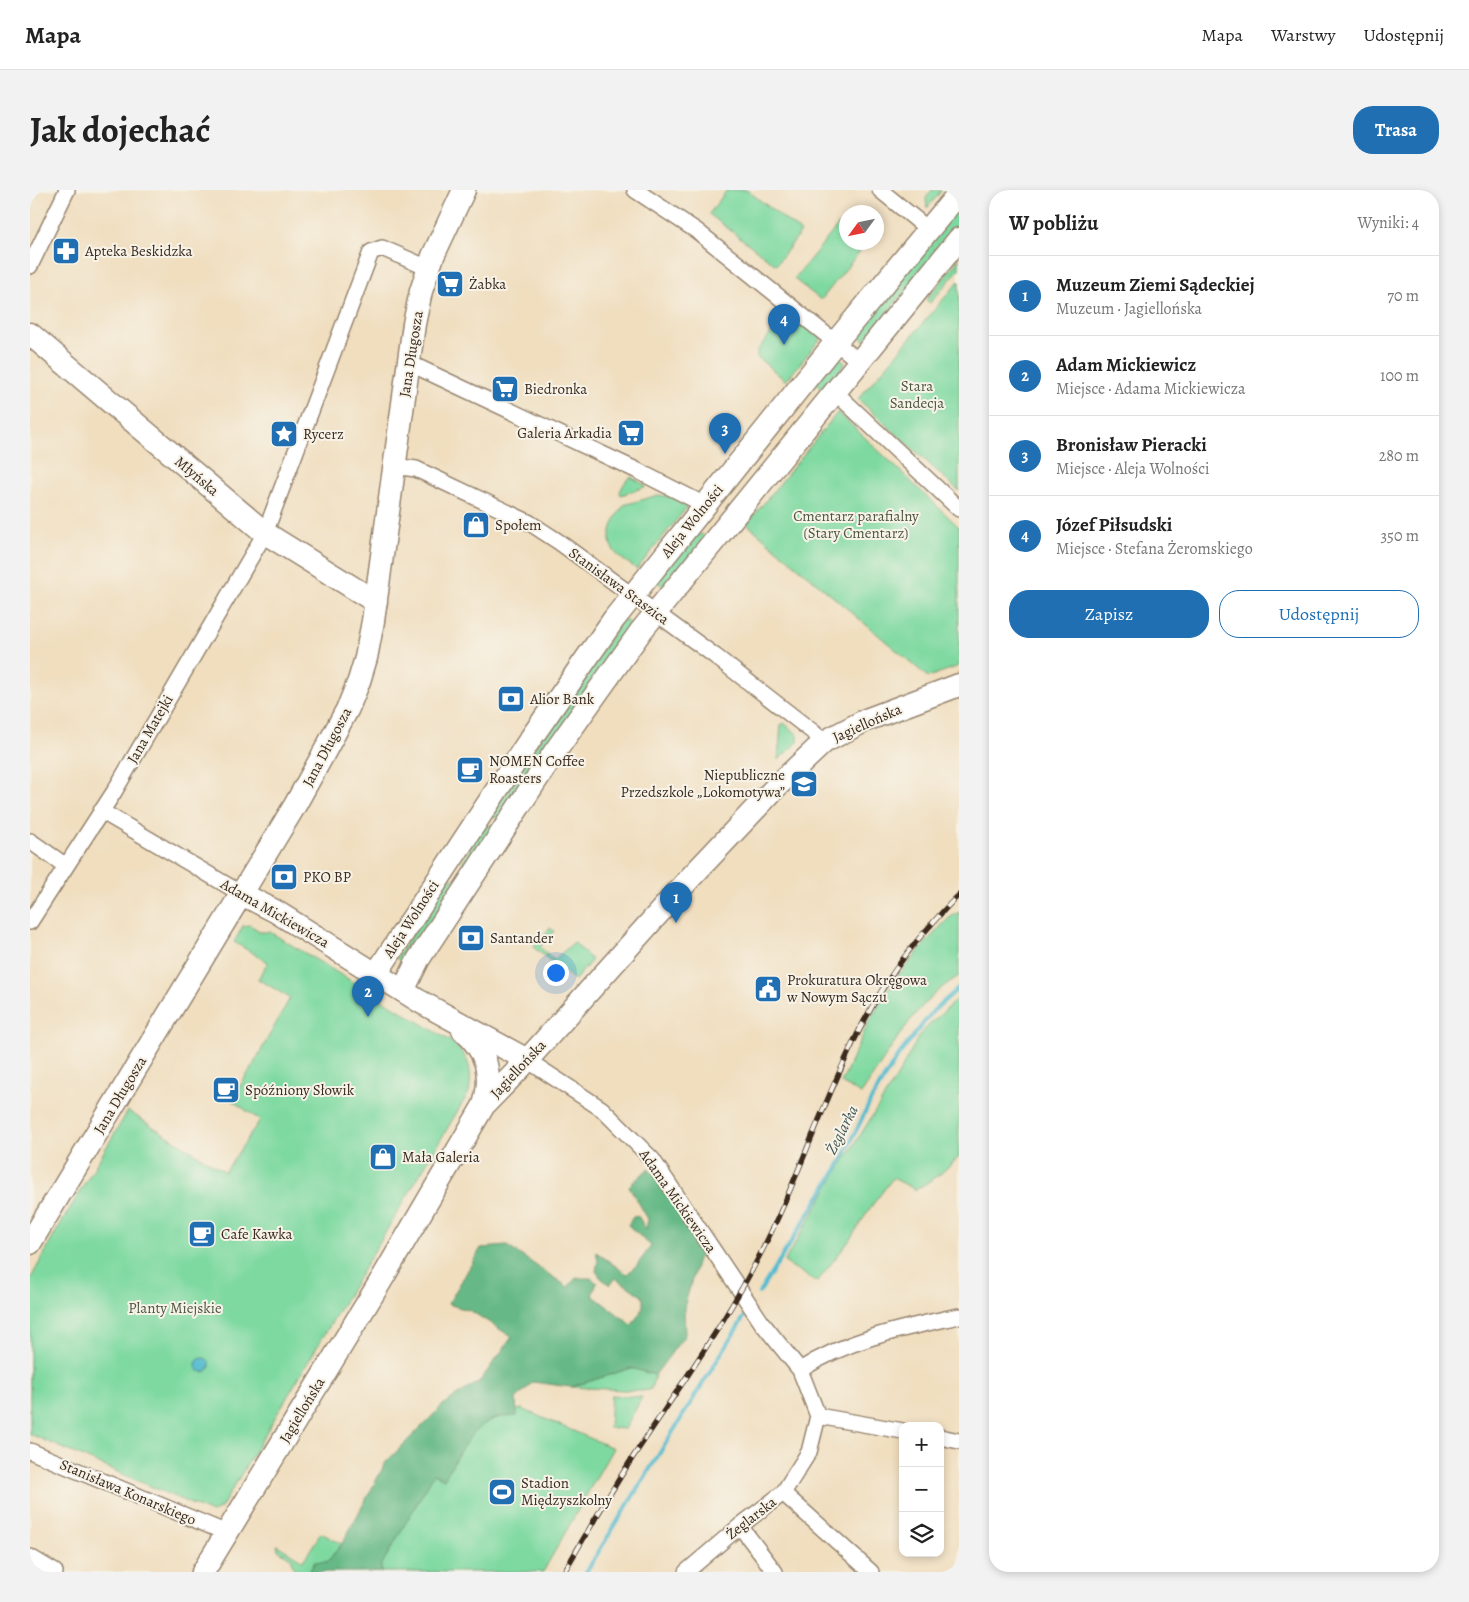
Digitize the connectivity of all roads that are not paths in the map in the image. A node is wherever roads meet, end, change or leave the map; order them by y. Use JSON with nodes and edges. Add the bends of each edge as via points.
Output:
{"nodes":[{"id":1,"x":67,"y":190,"type":"edge"},
{"id":2,"x":464,"y":190,"type":"edge"},
{"id":3,"x":635,"y":190,"type":"edge"},
{"id":4,"x":880,"y":190,"type":"edge"},
{"id":5,"x":959,"y":194,"type":"edge"},
{"id":6,"x":929,"y":230,"type":"junction"},
{"id":7,"x":959,"y":239,"type":"edge"},
{"id":8,"x":30,"y":266,"type":"edge"},
{"id":9,"x":428,"y":268,"type":"junction"},
{"id":10,"x":30,"y":334,"type":"edge"},
{"id":11,"x":835,"y":343,"type":"junction"},
{"id":12,"x":860,"y":362,"type":"junction"},
{"id":13,"x":408,"y":363,"type":"junction"},
{"id":14,"x":835,"y":392,"type":"junction"},
{"id":15,"x":394,"y":466,"type":"junction"},
{"id":16,"x":705,"y":505,"type":"junction"},
{"id":17,"x":959,"y":509,"type":"edge"},
{"id":18,"x":265,"y":534,"type":"junction"},
{"id":19,"x":633,"y":595,"type":"junction"},
{"id":20,"x":376,"y":602,"type":"junction"},
{"id":21,"x":655,"y":612,"type":"junction"},
{"id":22,"x":959,"y":685,"type":"edge"},
{"id":23,"x":824,"y":742,"type":"junction"},
{"id":24,"x":101,"y":811,"type":"junction"},
{"id":25,"x":30,"y":841,"type":"edge"},
{"id":26,"x":447,"y":865,"type":"junction"},
{"id":27,"x":66,"y":866,"type":"junction"},
{"id":28,"x":470,"y":880,"type":"junction"},
{"id":29,"x":242,"y":894,"type":"junction"},
{"id":30,"x":30,"y":922,"type":"edge"},
{"id":31,"x":376,"y":974,"type":"junction"},
{"id":32,"x":403,"y":991,"type":"junction"},
{"id":33,"x":448,"y":1018,"type":"junction"},
{"id":34,"x":527,"y":1060,"type":"junction"},
{"id":35,"x":484,"y":1105,"type":"junction"},
{"id":36,"x":30,"y":1243,"type":"edge"},
{"id":37,"x":959,"y":1316,"type":"edge"},
{"id":38,"x":800,"y":1370,"type":"junction"},
{"id":39,"x":818,"y":1416,"type":"junction"},
{"id":40,"x":899,"y":1430,"type":"edge"},
{"id":41,"x":944,"y":1438,"type":"edge"},
{"id":42,"x":959,"y":1440,"type":"edge"},
{"id":43,"x":30,"y":1451,"type":"edge"},
{"id":44,"x":783,"y":1493,"type":"junction"},
{"id":45,"x":740,"y":1526,"type":"junction"},
{"id":46,"x":227,"y":1534,"type":"junction"},
{"id":47,"x":30,"y":1557,"type":"edge"},
{"id":48,"x":55,"y":1572,"type":"edge"},
{"id":49,"x":203,"y":1572,"type":"edge"},
{"id":50,"x":686,"y":1572,"type":"edge"},
{"id":51,"x":775,"y":1572,"type":"edge"},
{"id":52,"x":872,"y":1572,"type":"edge"}],
"edges":[{"from":1,"to":8,"type":"street"},
{"from":2,"to":9,"type":"street","name":"Jana Długosza"},
{"from":3,"to":11,"type":"street","via":[[697,231]]},
{"from":4,"to":6,"type":"street"},
{"from":5,"to":6,"type":"street","name":"Aleja Wolności"},
{"from":6,"to":11,"type":"street","name":"Aleja Wolności"},
{"from":7,"to":12,"type":"street","name":"Aleja Wolności"},
{"from":9,"to":13,"type":"street","name":"Jana Długosza"},
{"from":9,"to":18,"type":"street","name":"Jana Matejki","via":[[382,248],[372,252]]},
{"from":10,"to":18,"type":"street","name":"Młyńska"},
{"from":11,"to":12,"type":"street"},
{"from":11,"to":16,"type":"street","name":"Aleja Wolności"},
{"from":12,"to":14,"type":"street","name":"Aleja Wolności"},
{"from":13,"to":15,"type":"street","name":"Jana Długosza"},
{"from":13,"to":16,"type":"street"},
{"from":14,"to":17,"type":"street"},
{"from":14,"to":21,"type":"street","name":"Aleja Wolności"},
{"from":15,"to":19,"type":"street","name":"Stanisława Staszica","via":[[416,469],[530,523]]},
{"from":15,"to":20,"type":"street","name":"Jana Długosza"},
{"from":16,"to":19,"type":"street","name":"Aleja Wolności"},
{"from":18,"to":20,"type":"street","name":"Młyńska"},
{"from":18,"to":24,"type":"street","name":"Jana Matejki"},
{"from":19,"to":21,"type":"street","name":"Stanisława Staszica"},
{"from":19,"to":26,"type":"street","name":"Aleja Wolności","via":[[529,741]]},
{"from":20,"to":29,"type":"street","name":"Jana Długosza","via":[[366,658],[348,708]]},
{"from":21,"to":23,"type":"street","name":"Stanisława Staszica"},
{"from":21,"to":28,"type":"street","name":"Aleja Wolności","via":[[554,752]]},
{"from":22,"to":23,"type":"street","name":"Jagiellońska","via":[[866,720]]},
{"from":23,"to":34,"type":"street","name":"Jagiellońska","via":[[776,787],[691,877]]},
{"from":24,"to":27,"type":"street","name":"Jana Matejki"},
{"from":24,"to":29,"type":"street","name":"Adama Mickiewicza"},
{"from":25,"to":27,"type":"street"},
{"from":26,"to":28,"type":"street","name":"Aleja Wolności"},
{"from":26,"to":31,"type":"street","name":"Aleja Wolności"},
{"from":27,"to":30,"type":"street","name":"Jana Matejki"},
{"from":28,"to":32,"type":"street","name":"Aleja Wolności","via":[[418,960]]},
{"from":29,"to":31,"type":"street","name":"Adama Mickiewicza"},
{"from":29,"to":36,"type":"street","name":"Jana Długosza"},
{"from":31,"to":32,"type":"street","name":"Adama Mickiewicza"},
{"from":32,"to":33,"type":"street","name":"Adama Mickiewicza"},
{"from":33,"to":34,"type":"street","name":"Adama Mickiewicza"},
{"from":33,"to":35,"type":"street","name":"Adama Mickiewicza","via":[[470,1036],[483,1054],[489,1081]]},
{"from":34,"to":35,"type":"street","name":"Jagiellońska"},
{"from":34,"to":38,"type":"street","name":"Adama Mickiewicza","via":[[602,1109],[652,1159],[756,1315]]},
{"from":35,"to":46,"type":"street","name":"Jagiellońska"},
{"from":37,"to":38,"type":"street","via":[[865,1338]]},
{"from":38,"to":39,"type":"street"},
{"from":39,"to":40,"type":"street"},
{"from":39,"to":44,"type":"street","name":"Żeglarska","via":[[809,1452]]},
{"from":41,"to":42,"type":"street"},
{"from":43,"to":46,"type":"street","name":"Stanisława Konarskiego"},
{"from":44,"to":45,"type":"street","name":"Żeglarska"},
{"from":44,"to":52,"type":"street"},
{"from":45,"to":50,"type":"street","name":"Żeglarska"},
{"from":45,"to":51,"type":"street"},
{"from":46,"to":49,"type":"street","name":"Jagiellońska"},
{"from":47,"to":48,"type":"street"}]}
